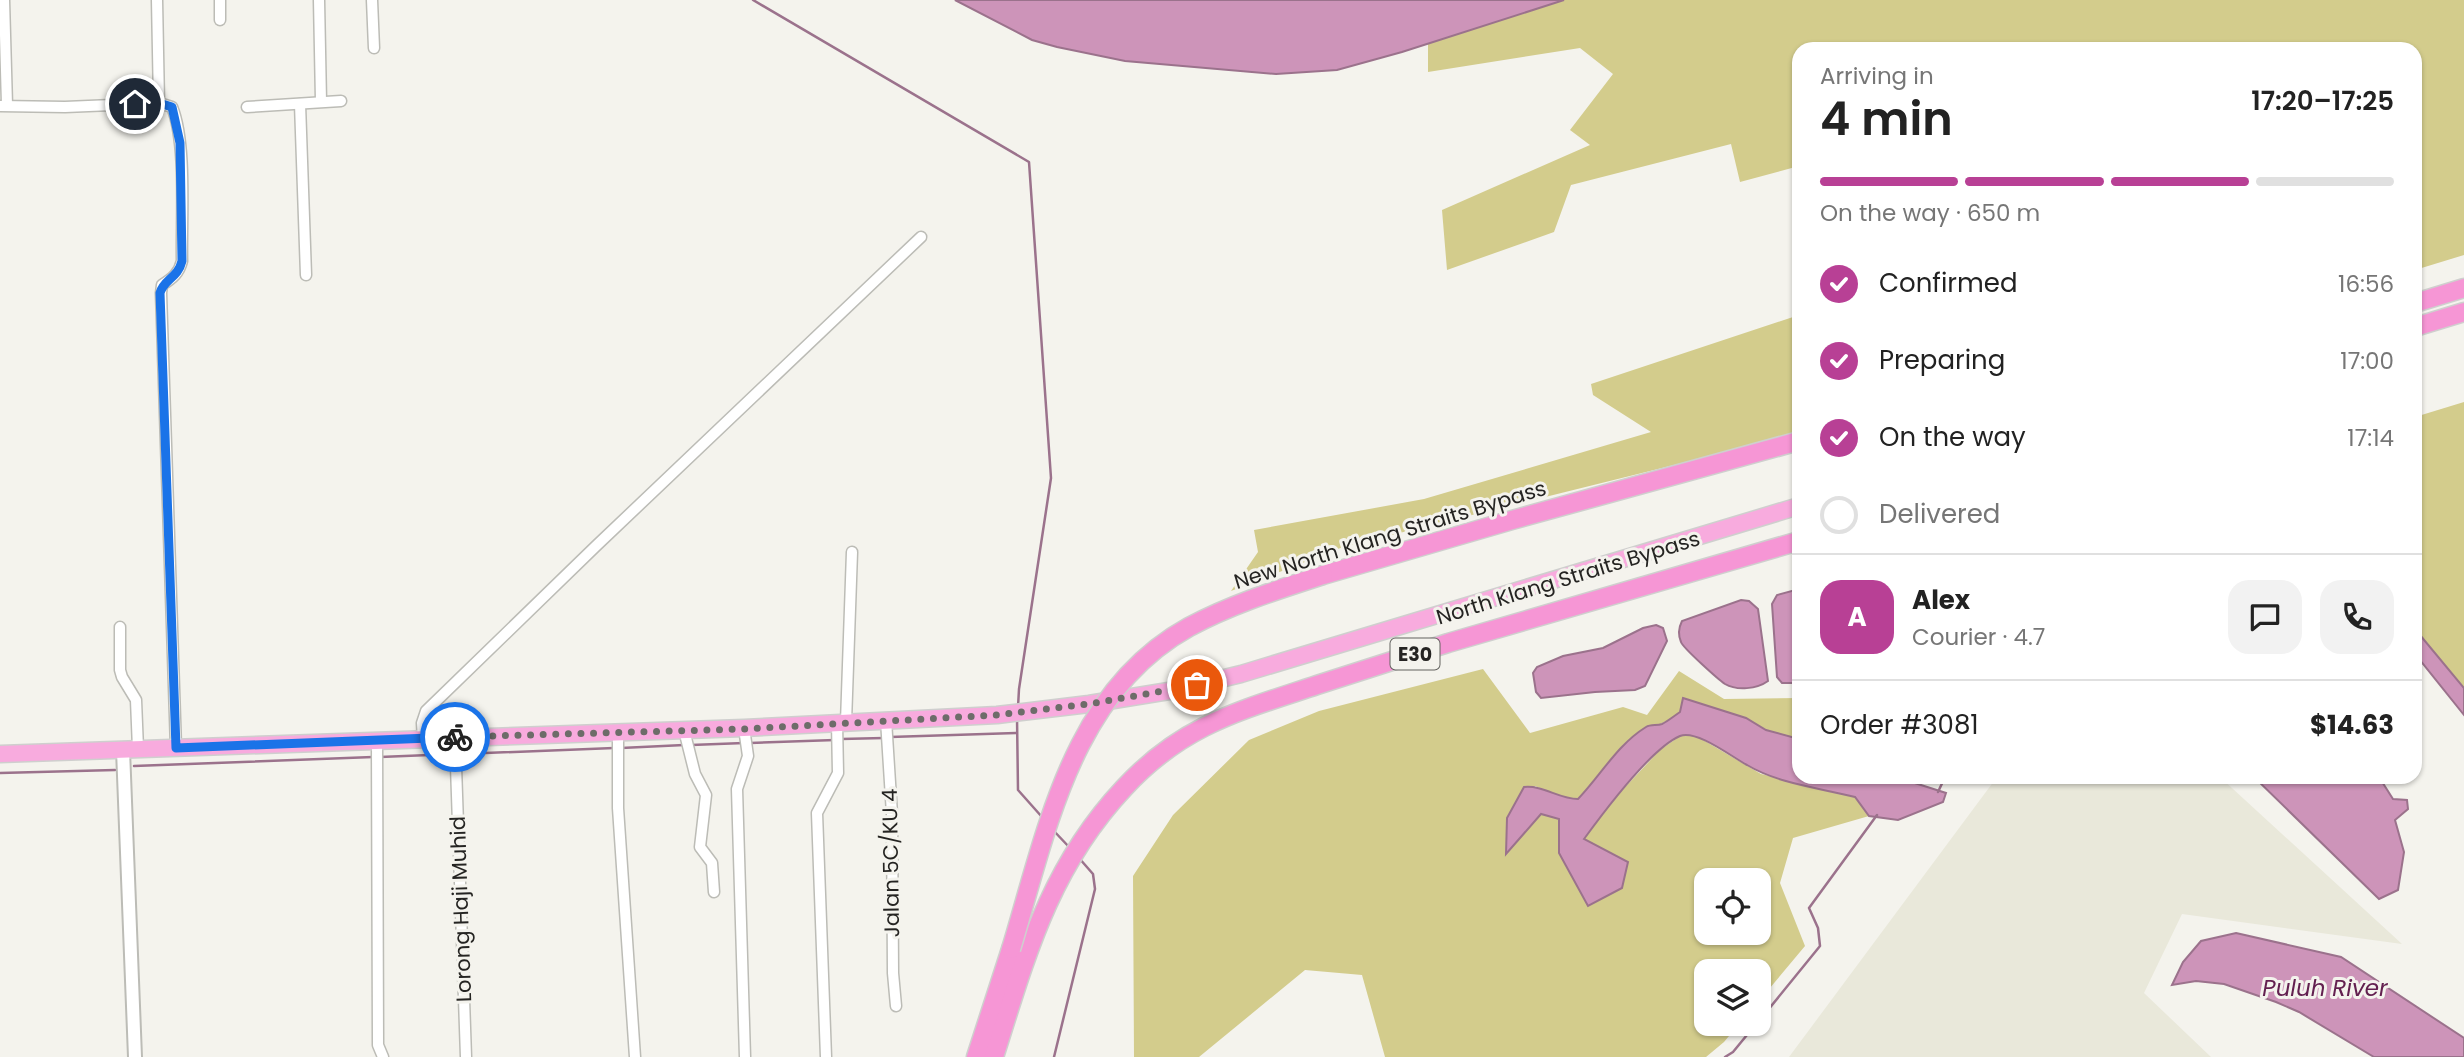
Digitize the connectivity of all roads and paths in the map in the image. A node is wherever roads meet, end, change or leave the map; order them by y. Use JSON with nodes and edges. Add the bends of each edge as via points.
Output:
{"nodes":[{"id":1,"x":4,"y":0,"type":"edge"},
{"id":2,"x":157,"y":0,"type":"edge"},
{"id":3,"x":220,"y":0,"type":"edge"},
{"id":4,"x":319,"y":0,"type":"edge"},
{"id":5,"x":372,"y":0,"type":"edge"},
{"id":6,"x":220,"y":20,"type":"dead end"},
{"id":7,"x":374,"y":48,"type":"dead end"},
{"id":8,"x":321,"y":101,"type":"junction"},
{"id":9,"x":341,"y":101,"type":"dead end"},
{"id":10,"x":159,"y":103,"type":"junction"},
{"id":11,"x":300,"y":104,"type":"junction"},
{"id":12,"x":4,"y":106,"type":"edge"},
{"id":13,"x":247,"y":107,"type":"dead end"},
{"id":14,"x":920,"y":237,"type":"dead end"},
{"id":15,"x":306,"y":275,"type":"dead end"},
{"id":16,"x":2464,"y":288,"type":"edge"},
{"id":17,"x":2422,"y":301,"type":"edge"},
{"id":18,"x":2464,"y":312,"type":"edge"},
{"id":19,"x":2422,"y":325,"type":"edge"},
{"id":20,"x":1792,"y":443,"type":"edge"},
{"id":21,"x":1792,"y":508,"type":"edge"},
{"id":22,"x":1792,"y":543,"type":"edge"},
{"id":23,"x":852,"y":552,"type":"dead end"},
{"id":24,"x":120,"y":627,"type":"dead end"},
{"id":25,"x":886,"y":720,"type":"junction"},
{"id":26,"x":840,"y":725,"type":"junction"},
{"id":27,"x":744,"y":732,"type":"junction"},
{"id":28,"x":685,"y":735,"type":"junction"},
{"id":29,"x":618,"y":737,"type":"junction"},
{"id":30,"x":423,"y":740,"type":"junction"},
{"id":31,"x":455,"y":741,"type":"junction"},
{"id":32,"x":377,"y":745,"type":"junction"},
{"id":33,"x":176,"y":748,"type":"junction"},
{"id":34,"x":131,"y":750,"type":"junction"},
{"id":35,"x":0,"y":754,"type":"edge"},
{"id":36,"x":713,"y":892,"type":"dead end"},
{"id":37,"x":896,"y":1006,"type":"dead end"},
{"id":38,"x":135,"y":1057,"type":"edge"},
{"id":39,"x":383,"y":1057,"type":"edge"},
{"id":40,"x":466,"y":1057,"type":"edge"},
{"id":41,"x":635,"y":1057,"type":"edge"},
{"id":42,"x":745,"y":1057,"type":"edge"},
{"id":43,"x":826,"y":1057,"type":"edge"},
{"id":44,"x":976,"y":1057,"type":"edge"},
{"id":45,"x":995,"y":1057,"type":"edge"}],
"edges":[{"from":1,"to":12,"type":"street"},
{"from":2,"to":10,"type":"street"},
{"from":3,"to":6,"type":"street"},
{"from":4,"to":8,"type":"street"},
{"from":5,"to":7,"type":"street"},
{"from":8,"to":9,"type":"street"},
{"from":8,"to":11,"type":"street"},
{"from":10,"to":12,"type":"street"},
{"from":10,"to":33,"type":"street","via":[[172,107],[180,143],[182,261],[160,293]]},
{"from":11,"to":13,"type":"street"},
{"from":11,"to":15,"type":"street"},
{"from":14,"to":30,"type":"street","via":[[426,710]]},
{"from":16,"to":17,"type":"highway"},
{"from":18,"to":19,"type":"highway"},
{"from":20,"to":44,"type":"highway","name":"New North Klang Straits Bypass","bridge":true,"via":[[1323,575],[1245,600],[1187,628],[1125,677],[1071,761]]},
{"from":21,"to":25,"type":"highway","name":"North Klang Straits Bypass","via":[[1347,644],[1175,690],[1038,711]]},
{"from":22,"to":45,"type":"highway","number":"E30","via":[[1594,599],[1229,714],[1184,736],[1123,788],[1076,846],[1031,941]]},
{"from":23,"to":26,"type":"street"},
{"from":24,"to":34,"type":"street","via":[[120,670],[136,700]]},
{"from":25,"to":26,"type":"highway","name":"North Klang Straits Bypass"},
{"from":25,"to":37,"type":"street","name":"Jalan 5C/KU 4"},
{"from":26,"to":27,"type":"highway","name":"North Klang Straits Bypass"},
{"from":26,"to":43,"type":"street","via":[[838,773],[817,813]]},
{"from":27,"to":28,"type":"highway","name":"North Klang Straits Bypass"},
{"from":27,"to":42,"type":"street","via":[[748,756],[737,789]]},
{"from":28,"to":29,"type":"highway","name":"North Klang Straits Bypass"},
{"from":28,"to":36,"type":"street","via":[[695,774],[706,794],[700,848],[712,863]]},
{"from":29,"to":31,"type":"highway","name":"North Klang Straits Bypass"},
{"from":29,"to":41,"type":"street","via":[[618,808]]},
{"from":30,"to":31,"type":"highway","name":"North Klang Straits Bypass"},
{"from":30,"to":32,"type":"highway","name":"North Klang Straits Bypass"},
{"from":31,"to":40,"type":"street","name":"Lorong Haji Muhid"},
{"from":32,"to":33,"type":"highway","name":"North Klang Straits Bypass"},
{"from":32,"to":39,"type":"street","via":[[378,1045]]},
{"from":33,"to":34,"type":"highway","name":"North Klang Straits Bypass"},
{"from":34,"to":35,"type":"highway","name":"North Klang Straits Bypass"},
{"from":34,"to":38,"type":"street"}]}
